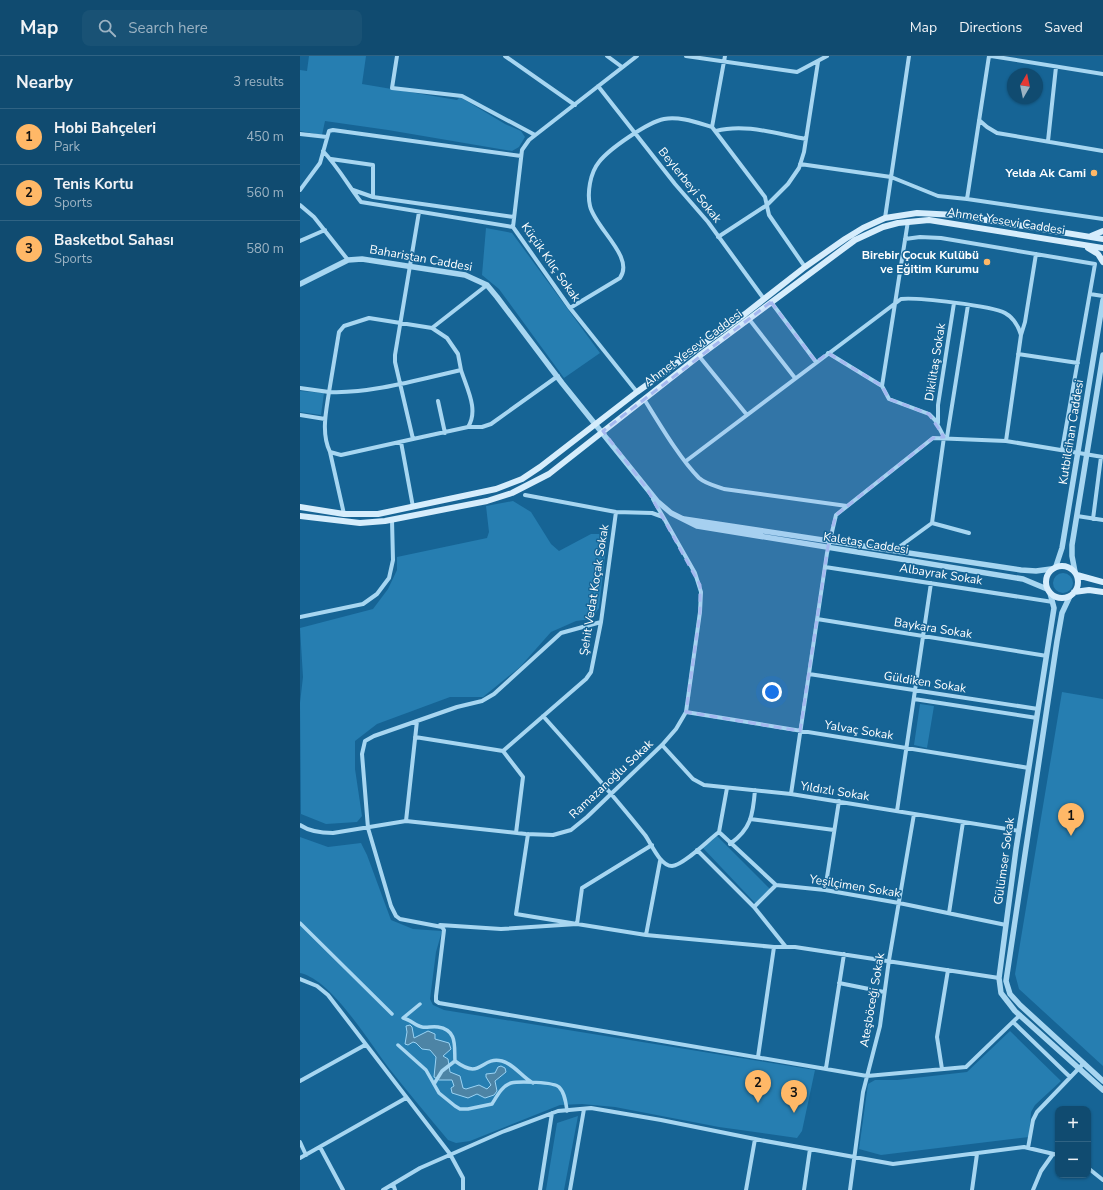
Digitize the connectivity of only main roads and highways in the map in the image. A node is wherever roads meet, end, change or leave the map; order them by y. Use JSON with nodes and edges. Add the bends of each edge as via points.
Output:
{"nodes":[{"id":1,"x":1103,"y":230,"type":"edge"},
{"id":2,"x":1090,"y":237,"type":"junction"},
{"id":3,"x":1103,"y":239,"type":"edge"},
{"id":4,"x":1083,"y":245,"type":"junction"},
{"id":5,"x":1103,"y":248,"type":"edge"},
{"id":6,"x":1103,"y":262,"type":"edge"},
{"id":7,"x":300,"y":507,"type":"edge"},
{"id":8,"x":300,"y":516,"type":"edge"},
{"id":9,"x":1076,"y":573,"type":"junction"},
{"id":10,"x":1103,"y":582,"type":"edge"},
{"id":11,"x":1103,"y":592,"type":"edge"},
{"id":12,"x":1072,"y":594,"type":"junction"}],
"edges":[{"from":1,"to":2,"type":"main road"},
{"from":2,"to":3,"type":"main road","name":"Ahmet Yesevi Caddesi"},
{"from":2,"to":7,"type":"main road","name":"Ahmet Yesevi Caddesi","via":[[935,213],[885,218],[863,228],[804,267],[522,479],[496,489],[378,514],[344,514]]},
{"from":4,"to":5,"type":"main road","name":"Ahmet Yesevi Caddesi"},
{"from":4,"to":6,"type":"main road","via":[[1098,254]]},
{"from":4,"to":8,"type":"main road","name":"Ahmet Yesevi Caddesi","via":[[929,220],[908,221],[883,227],[855,240],[771,302],[549,474],[512,493],[487,501],[392,520],[360,523]]},
{"from":9,"to":10,"type":"main road"},
{"from":9,"to":12,"type":"main road","via":[[1078,582]]},
{"from":9,"to":12,"type":"main road","via":[[1066,566],[1053,568],[1046,578],[1049,591],[1060,598]]},
{"from":11,"to":12,"type":"main road","via":[[1089,590]]}]}
